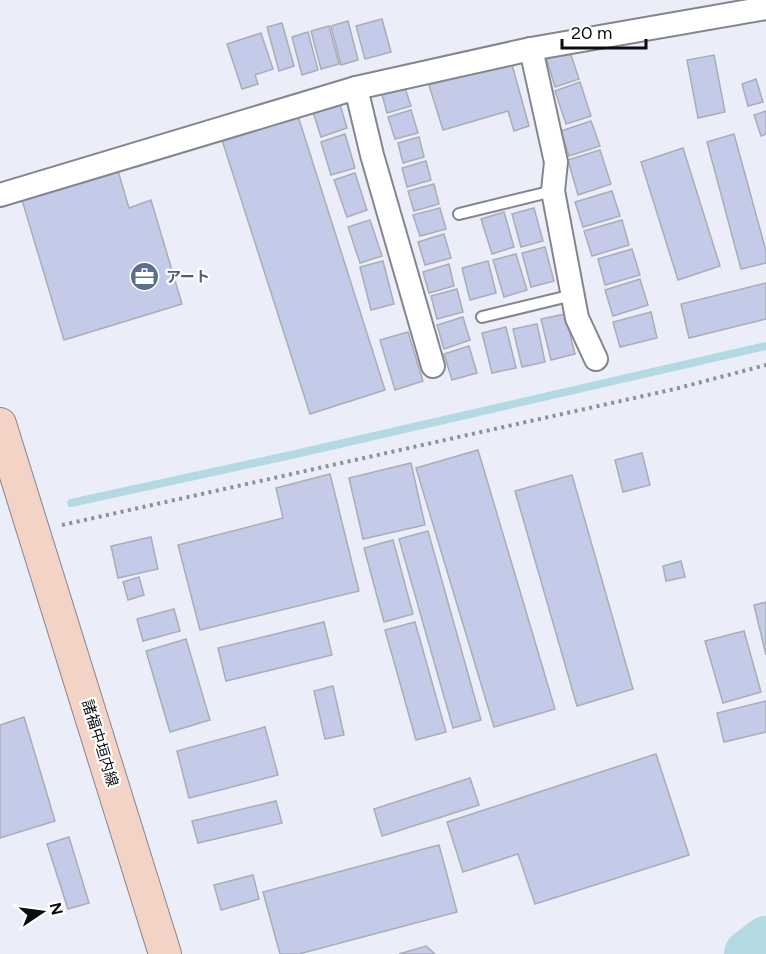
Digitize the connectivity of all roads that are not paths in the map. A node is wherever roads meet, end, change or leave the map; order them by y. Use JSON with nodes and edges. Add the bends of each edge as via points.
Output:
{"nodes":[{"id":1,"x":766,"y":8,"type":"edge"},
{"id":2,"x":531,"y":49,"type":"junction"},
{"id":3,"x":356,"y":88,"type":"junction"},
{"id":4,"x":553,"y":191,"type":"junction"},
{"id":5,"x":0,"y":195,"type":"edge"},
{"id":6,"x":459,"y":214,"type":"dead end"},
{"id":7,"x":573,"y":295,"type":"junction"},
{"id":8,"x":482,"y":317,"type":"dead end"},
{"id":9,"x":596,"y":359,"type":"dead end"},
{"id":10,"x":434,"y":366,"type":"dead end"},
{"id":11,"x":0,"y":424,"type":"edge"},
{"id":12,"x":161,"y":952,"type":"edge"}],
"edges":[{"from":1,"to":2,"type":"street"},
{"from":2,"to":3,"type":"street"},
{"from":2,"to":4,"type":"street","via":[[556,162]]},
{"from":3,"to":5,"type":"street"},
{"from":3,"to":10,"type":"street"},
{"from":4,"to":6,"type":"lane"},
{"from":4,"to":7,"type":"street"},
{"from":7,"to":8,"type":"lane"},
{"from":7,"to":9,"type":"street","via":[[577,318]]},
{"from":11,"to":12,"type":"street","name":"諸福中垣内線"}]}
